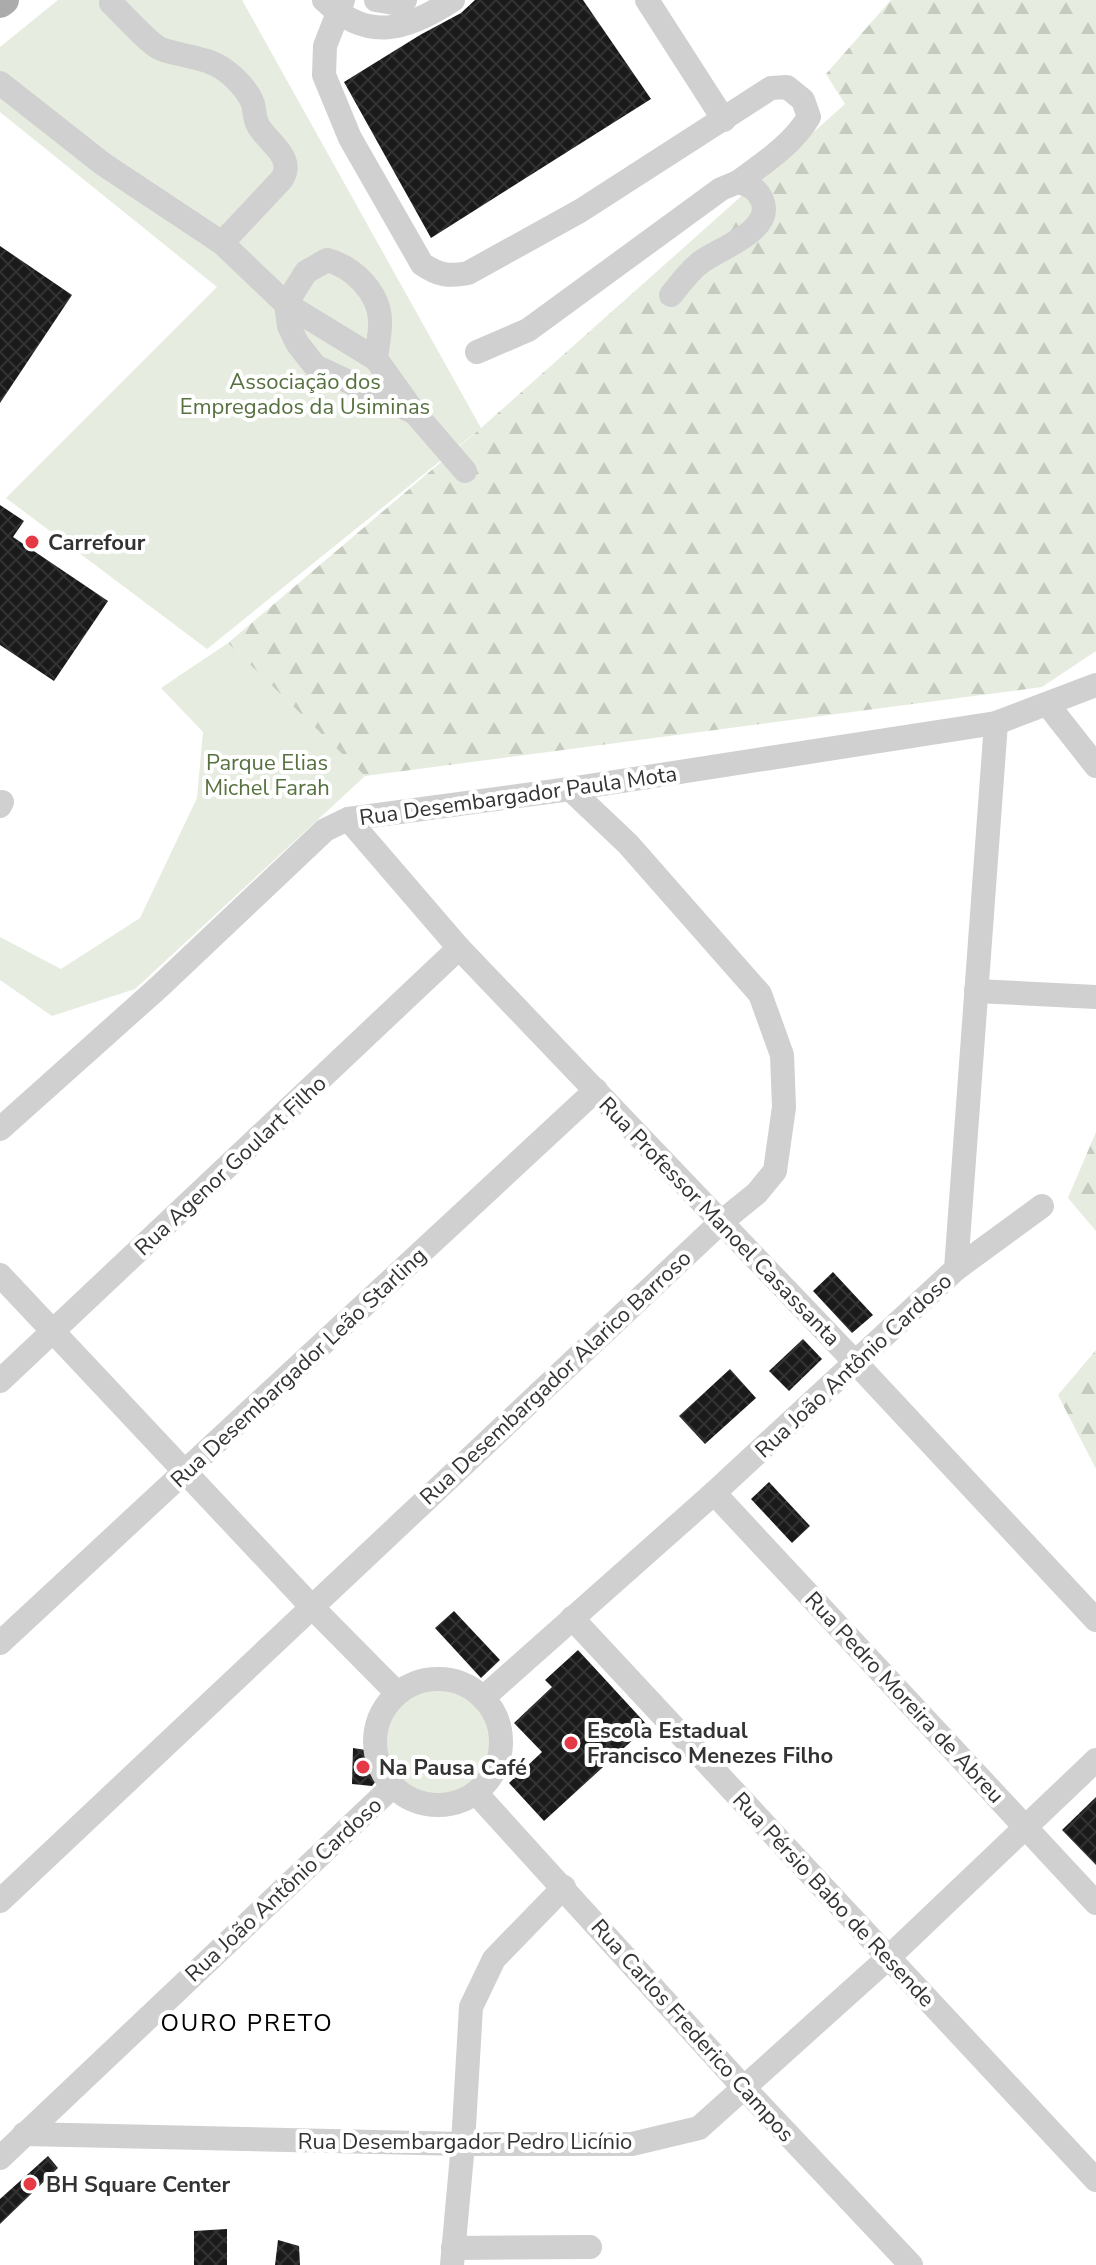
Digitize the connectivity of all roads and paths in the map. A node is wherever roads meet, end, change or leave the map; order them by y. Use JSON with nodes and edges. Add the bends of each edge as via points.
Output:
{"nodes":[{"id":1,"x":376,"y":0,"type":"edge"},
{"id":2,"x":405,"y":0,"type":"edge"},
{"id":3,"x":453,"y":0,"type":"edge"},
{"id":4,"x":647,"y":0,"type":"edge"},
{"id":5,"x":111,"y":3,"type":"dead end"},
{"id":6,"x":335,"y":4,"type":"edge"},
{"id":7,"x":0,"y":83,"type":"edge"},
{"id":8,"x":724,"y":120,"type":"junction"},
{"id":9,"x":738,"y":182,"type":"junction"},
{"id":10,"x":222,"y":243,"type":"junction"},
{"id":11,"x":671,"y":295,"type":"dead end"},
{"id":12,"x":286,"y":304,"type":"junction"},
{"id":13,"x":477,"y":352,"type":"dead end"},
{"id":14,"x":376,"y":359,"type":"junction"},
{"id":15,"x":414,"y":412,"type":"junction"},
{"id":16,"x":465,"y":471,"type":"dead end"},
{"id":17,"x":1096,"y":685,"type":"edge"},
{"id":18,"x":1048,"y":705,"type":"junction"},
{"id":19,"x":996,"y":723,"type":"junction"},
{"id":20,"x":1096,"y":766,"type":"edge"},
{"id":21,"x":570,"y":789,"type":"junction"},
{"id":22,"x":348,"y":819,"type":"junction"},
{"id":23,"x":459,"y":948,"type":"junction"},
{"id":24,"x":976,"y":991,"type":"junction"},
{"id":25,"x":1096,"y":997,"type":"edge"},
{"id":26,"x":596,"y":1090,"type":"junction"},
{"id":27,"x":0,"y":1129,"type":"edge"},
{"id":28,"x":1042,"y":1206,"type":"dead end"},
{"id":29,"x":720,"y":1223,"type":"junction"},
{"id":30,"x":956,"y":1269,"type":"junction"},
{"id":31,"x":0,"y":1275,"type":"edge"},
{"id":32,"x":53,"y":1332,"type":"junction"},
{"id":33,"x":856,"y":1363,"type":"junction"},
{"id":34,"x":0,"y":1381,"type":"edge"},
{"id":35,"x":184,"y":1473,"type":"junction"},
{"id":36,"x":714,"y":1493,"type":"junction"},
{"id":37,"x":311,"y":1606,"type":"junction"},
{"id":38,"x":572,"y":1618,"type":"junction"},
{"id":39,"x":1096,"y":1620,"type":"edge"},
{"id":40,"x":0,"y":1643,"type":"edge"},
{"id":41,"x":397,"y":1693,"type":"junction"},
{"id":42,"x":483,"y":1698,"type":"junction"},
{"id":43,"x":1096,"y":1760,"type":"edge"},
{"id":44,"x":393,"y":1786,"type":"junction"},
{"id":45,"x":476,"y":1793,"type":"junction"},
{"id":46,"x":1025,"y":1825,"type":"junction"},
{"id":47,"x":564,"y":1887,"type":"junction"},
{"id":48,"x":0,"y":1901,"type":"edge"},
{"id":49,"x":1096,"y":1903,"type":"edge"},
{"id":50,"x":888,"y":1958,"type":"junction"},
{"id":51,"x":744,"y":2088,"type":"junction"},
{"id":52,"x":24,"y":2134,"type":"junction"},
{"id":53,"x":463,"y":2144,"type":"junction"},
{"id":54,"x":0,"y":2158,"type":"edge"},
{"id":55,"x":1096,"y":2180,"type":"edge"},
{"id":56,"x":590,"y":2247,"type":"dead end"},
{"id":57,"x":452,"y":2256,"type":"edge"},
{"id":58,"x":911,"y":2265,"type":"edge"}],
"edges":[{"from":1,"to":2,"type":"street"},
{"from":3,"to":6,"type":"street","via":[[403,26],[382,29]]},
{"from":4,"to":8,"type":"street"},
{"from":5,"to":10,"type":"street","via":[[159,48],[225,70],[253,102],[259,128],[285,158],[282,179]]},
{"from":6,"to":8,"type":"street","via":[[324,75],[350,138],[422,264],[437,274],[468,273],[580,211]]},
{"from":7,"to":10,"type":"street","via":[[103,164]]},
{"from":8,"to":9,"type":"street","via":[[771,88],[787,87],[803,100],[809,117],[781,150]]},
{"from":9,"to":11,"type":"street","via":[[755,189],[763,202],[760,224],[701,262]]},
{"from":9,"to":13,"type":"street","via":[[721,189],[528,330]]},
{"from":10,"to":12,"type":"street"},
{"from":12,"to":14,"type":"street"},
{"from":12,"to":14,"type":"street","via":[[315,265],[327,260],[351,269],[375,298],[380,319]]},
{"from":12,"to":15,"type":"street","via":[[289,326],[315,366]]},
{"from":14,"to":15,"type":"street"},
{"from":15,"to":16,"type":"street"},
{"from":17,"to":18,"type":"street","name":"Rua Desembargador Paula Mota"},
{"from":18,"to":19,"type":"street","name":"Rua Desembargador Paula Mota"},
{"from":18,"to":20,"type":"street"},
{"from":19,"to":21,"type":"street","name":"Rua Desembargador Paula Mota"},
{"from":19,"to":24,"type":"street","name":"Rua João Antônio Cardoso"},
{"from":21,"to":22,"type":"street","name":"Rua Desembargador Paula Mota"},
{"from":21,"to":29,"type":"street","name":"Rua Desembargador Alarico Barroso","via":[[628,844],[760,994],[782,1055],[784,1107],[775,1171]]},
{"from":22,"to":23,"type":"street","name":"Rua Professor Manoel Casassanta"},
{"from":22,"to":27,"type":"street","name":"Rua Desembargador Paula Mota","via":[[325,830]]},
{"from":23,"to":26,"type":"street","name":"Rua Professor Manoel Casassanta"},
{"from":23,"to":32,"type":"street","name":"Rua Agenor Goulart Filho"},
{"from":24,"to":25,"type":"street"},
{"from":24,"to":30,"type":"street","name":"Rua João Antônio Cardoso"},
{"from":26,"to":29,"type":"street","name":"Rua Professor Manoel Casassanta"},
{"from":26,"to":35,"type":"street","name":"Rua Desembargador Leão Starling"},
{"from":28,"to":30,"type":"street"},
{"from":29,"to":33,"type":"street","name":"Rua Professor Manoel Casassanta"},
{"from":29,"to":37,"type":"street","name":"Rua Desembargador Alarico Barroso"},
{"from":30,"to":33,"type":"street","name":"Rua João Antônio Cardoso"},
{"from":31,"to":32,"type":"street"},
{"from":32,"to":34,"type":"street","name":"Rua Agenor Goulart Filho"},
{"from":32,"to":35,"type":"street"},
{"from":33,"to":36,"type":"street","name":"Rua João Antônio Cardoso"},
{"from":33,"to":39,"type":"street","name":"Rua Professor Manoel Casassanta"},
{"from":35,"to":37,"type":"street"},
{"from":35,"to":40,"type":"street","name":"Rua Desembargador Leão Starling"},
{"from":36,"to":38,"type":"street","name":"Rua João Antônio Cardoso"},
{"from":36,"to":46,"type":"street","name":"Rua Pedro Moreira de Abreu"},
{"from":37,"to":41,"type":"street"},
{"from":37,"to":48,"type":"street","name":"Rua Desembargador Alarico Barroso"},
{"from":38,"to":42,"type":"street","name":"Rua João Antônio Cardoso"},
{"from":38,"to":50,"type":"street","name":"Rua Pérsio Babo de Resende"},
{"from":41,"to":42,"type":"street","via":[[413,1683],[450,1680]]},
{"from":41,"to":44,"type":"street","via":[[376,1728],[375,1749]]},
{"from":42,"to":45,"type":"street","via":[[496,1715],[500,1758]]},
{"from":43,"to":46,"type":"street","name":"Rua Desembargador Pedro Licínio"},
{"from":44,"to":45,"type":"street","via":[[424,1804],[443,1805]]},
{"from":44,"to":52,"type":"street","name":"Rua João Antônio Cardoso"},
{"from":45,"to":47,"type":"street","name":"Rua Carlos Frederico Campos"},
{"from":46,"to":49,"type":"street","name":"Rua Pedro Moreira de Abreu"},
{"from":46,"to":50,"type":"street","name":"Rua Desembargador Pedro Licínio"},
{"from":47,"to":51,"type":"street","name":"Rua Carlos Frederico Campos"},
{"from":47,"to":53,"type":"street","via":[[494,1959],[471,2007]]},
{"from":50,"to":51,"type":"street","name":"Rua Desembargador Pedro Licínio"},
{"from":50,"to":55,"type":"street","name":"Rua Pérsio Babo de Resende"},
{"from":51,"to":53,"type":"street","name":"Rua Desembargador Pedro Licínio","via":[[699,2128],[632,2144]]},
{"from":51,"to":58,"type":"street","name":"Rua Carlos Frederico Campos"},
{"from":52,"to":53,"type":"street","name":"Rua Desembargador Pedro Licínio"},
{"from":52,"to":54,"type":"street","name":"Rua João Antônio Cardoso"},
{"from":53,"to":57,"type":"street"},
{"from":56,"to":57,"type":"street"}]}
